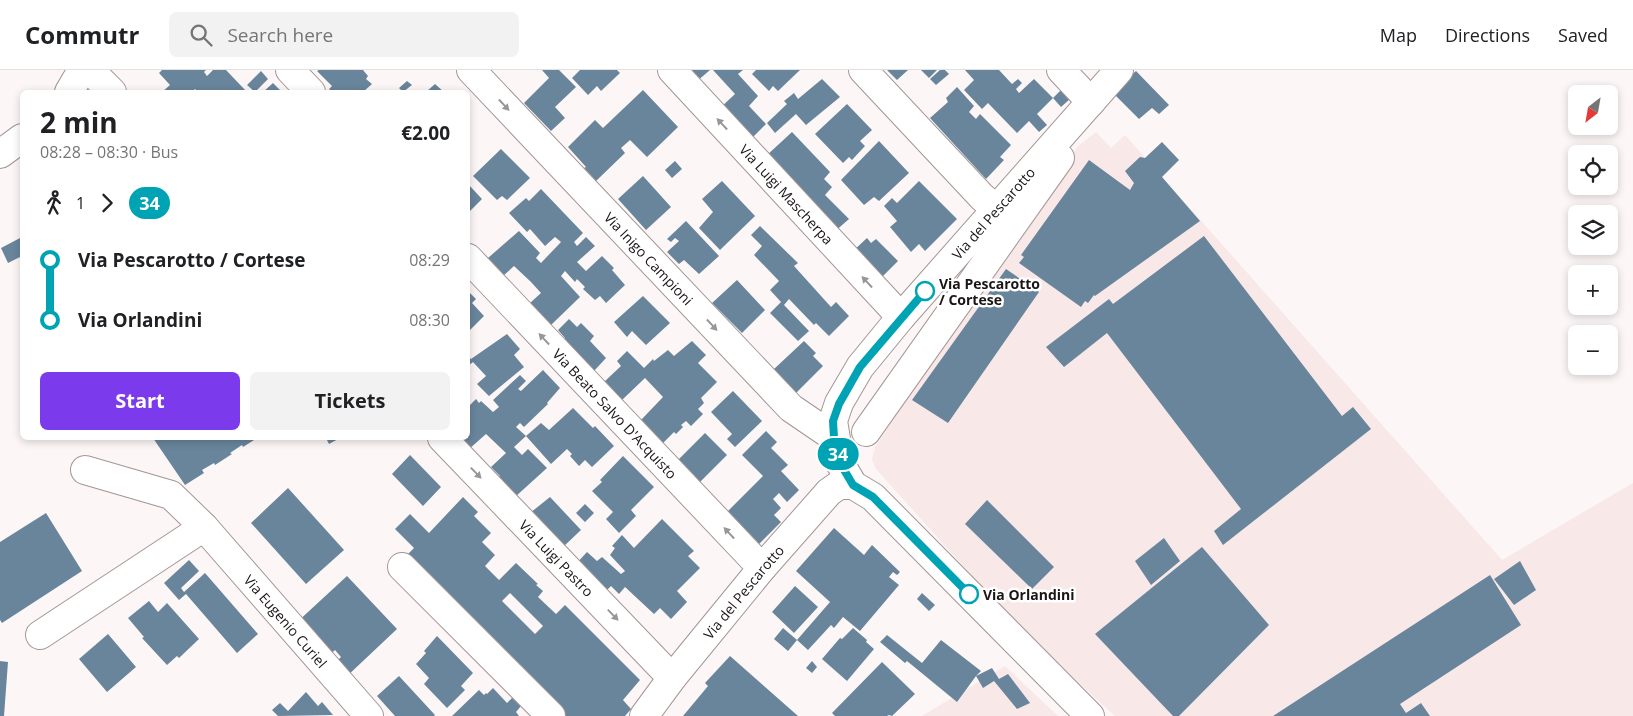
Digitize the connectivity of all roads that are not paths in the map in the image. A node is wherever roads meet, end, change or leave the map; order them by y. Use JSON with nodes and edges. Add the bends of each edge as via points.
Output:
{"nodes":[{"id":1,"x":82,"y":70,"type":"edge"},
{"id":2,"x":90,"y":70,"type":"edge"},
{"id":3,"x":290,"y":70,"type":"edge"},
{"id":4,"x":471,"y":70,"type":"edge"},
{"id":5,"x":672,"y":70,"type":"edge"},
{"id":6,"x":863,"y":70,"type":"edge"},
{"id":7,"x":1061,"y":70,"type":"edge"},
{"id":8,"x":1119,"y":70,"type":"edge"},
{"id":9,"x":70,"y":90,"type":"edge"},
{"id":10,"x":110,"y":90,"type":"edge"},
{"id":11,"x":309,"y":90,"type":"edge"},
{"id":12,"x":1091,"y":102,"type":"junction"},
{"id":13,"x":20,"y":139,"type":"edge"},
{"id":14,"x":0,"y":154,"type":"edge"},
{"id":15,"x":1005,"y":217,"type":"junction"},
{"id":16,"x":470,"y":260,"type":"edge"},
{"id":17,"x":901,"y":318,"type":"junction"},
{"id":18,"x":866,"y":432,"type":"dead end"},
{"id":19,"x":834,"y":438,"type":"junction"},
{"id":20,"x":444,"y":440,"type":"edge"},
{"id":21,"x":85,"y":470,"type":"dead end"},
{"id":22,"x":853,"y":485,"type":"junction"},
{"id":23,"x":204,"y":527,"type":"junction"},
{"id":24,"x":402,"y":567,"type":"dead end"},
{"id":25,"x":762,"y":568,"type":"junction"},
{"id":26,"x":40,"y":635,"type":"dead end"},
{"id":27,"x":672,"y":678,"type":"junction"},
{"id":28,"x":369,"y":716,"type":"edge"},
{"id":29,"x":552,"y":716,"type":"edge"},
{"id":30,"x":644,"y":716,"type":"edge"},
{"id":31,"x":1090,"y":716,"type":"edge"}],
"edges":[{"from":1,"to":9,"type":"street"},
{"from":2,"to":10,"type":"street"},
{"from":3,"to":11,"type":"street"},
{"from":4,"to":19,"type":"street","name":"Via Inigo Campioni","one_way":true,"via":[[791,408]]},
{"from":17,"to":5,"type":"street","name":"Via Luigi Mascherpa","one_way":true},
{"from":6,"to":15,"type":"street"},
{"from":7,"to":12,"type":"street"},
{"from":8,"to":12,"type":"street","name":"Via del Pescarotto"},
{"from":12,"to":15,"type":"street","name":"Via del Pescarotto"},
{"from":13,"to":14,"type":"street"},
{"from":15,"to":17,"type":"street","name":"Via del Pescarotto"},
{"from":15,"to":18,"type":"street"},
{"from":25,"to":16,"type":"street","name":"Via Beato Salvo D'Acquisto","one_way":true},
{"from":17,"to":19,"type":"street","name":"Via del Pescarotto","via":[[860,367],[839,404],[833,421]]},
{"from":19,"to":22,"type":"street","name":"Via del Pescarotto","via":[[840,463]]},
{"from":20,"to":27,"type":"street","name":"Via Luigi Pastro","one_way":true},
{"from":21,"to":23,"type":"street","name":"Via Eugenio Curiel","via":[[171,495]]},
{"from":22,"to":25,"type":"street","name":"Via del Pescarotto","via":[[839,485],[830,492]]},
{"from":22,"to":31,"type":"street","via":[[873,497]]},
{"from":23,"to":26,"type":"street"},
{"from":23,"to":28,"type":"street","name":"Via Eugenio Curiel"},
{"from":24,"to":29,"type":"street"},
{"from":25,"to":27,"type":"street","name":"Via del Pescarotto"},
{"from":27,"to":30,"type":"street","name":"Via del Pescarotto"}]}
